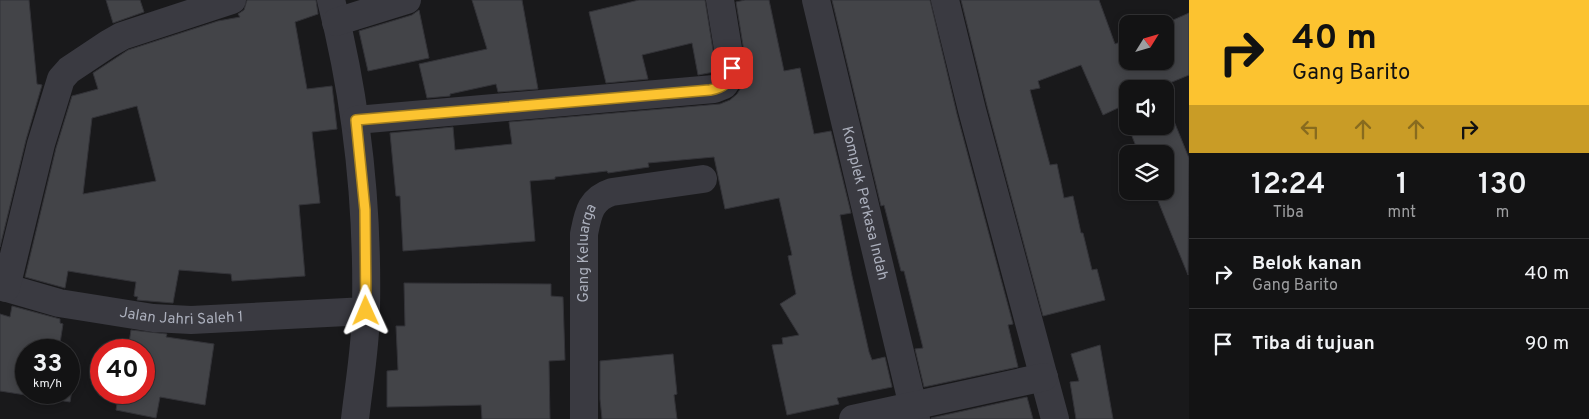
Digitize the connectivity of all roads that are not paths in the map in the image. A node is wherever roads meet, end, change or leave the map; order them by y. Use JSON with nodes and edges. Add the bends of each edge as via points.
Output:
{"nodes":[{"id":1,"x":232,"y":0,"type":"edge"},
{"id":2,"x":407,"y":0,"type":"edge"},
{"id":3,"x":720,"y":0,"type":"edge"},
{"id":4,"x":816,"y":0,"type":"edge"},
{"id":5,"x":945,"y":0,"type":"edge"},
{"id":6,"x":333,"y":11,"type":"edge"},
{"id":7,"x":356,"y":120,"type":"junction"},
{"id":8,"x":703,"y":178,"type":"dead end"},
{"id":9,"x":3,"y":287,"type":"edge"},
{"id":10,"x":366,"y":311,"type":"junction"},
{"id":11,"x":1044,"y":376,"type":"junction"},
{"id":12,"x":914,"y":413,"type":"edge"},
{"id":13,"x":355,"y":419,"type":"edge"},
{"id":14,"x":584,"y":419,"type":"edge"},
{"id":15,"x":852,"y":419,"type":"edge"},
{"id":16,"x":1055,"y":419,"type":"edge"}],
"edges":[{"from":1,"to":9,"type":"street","via":[[122,36],[69,70],[61,79]]},
{"from":2,"to":6,"type":"street"},
{"from":3,"to":7,"type":"street","via":[[732,73],[724,85],[714,89]]},
{"from":4,"to":12,"type":"street","name":"Komplek Perkasa Indah"},
{"from":5,"to":11,"type":"street"},
{"from":6,"to":7,"type":"street"},
{"from":7,"to":10,"type":"street","via":[[365,210]]},
{"from":8,"to":14,"type":"street","name":"Gang Keluarga","via":[[612,192],[603,195],[590,210],[584,234]]},
{"from":9,"to":10,"type":"street","name":"Jalan Jahri Saleh 1","via":[[60,303],[153,318],[191,320]]},
{"from":10,"to":13,"type":"street"},
{"from":11,"to":12,"type":"street"},
{"from":11,"to":16,"type":"street"},
{"from":12,"to":15,"type":"street"}]}
